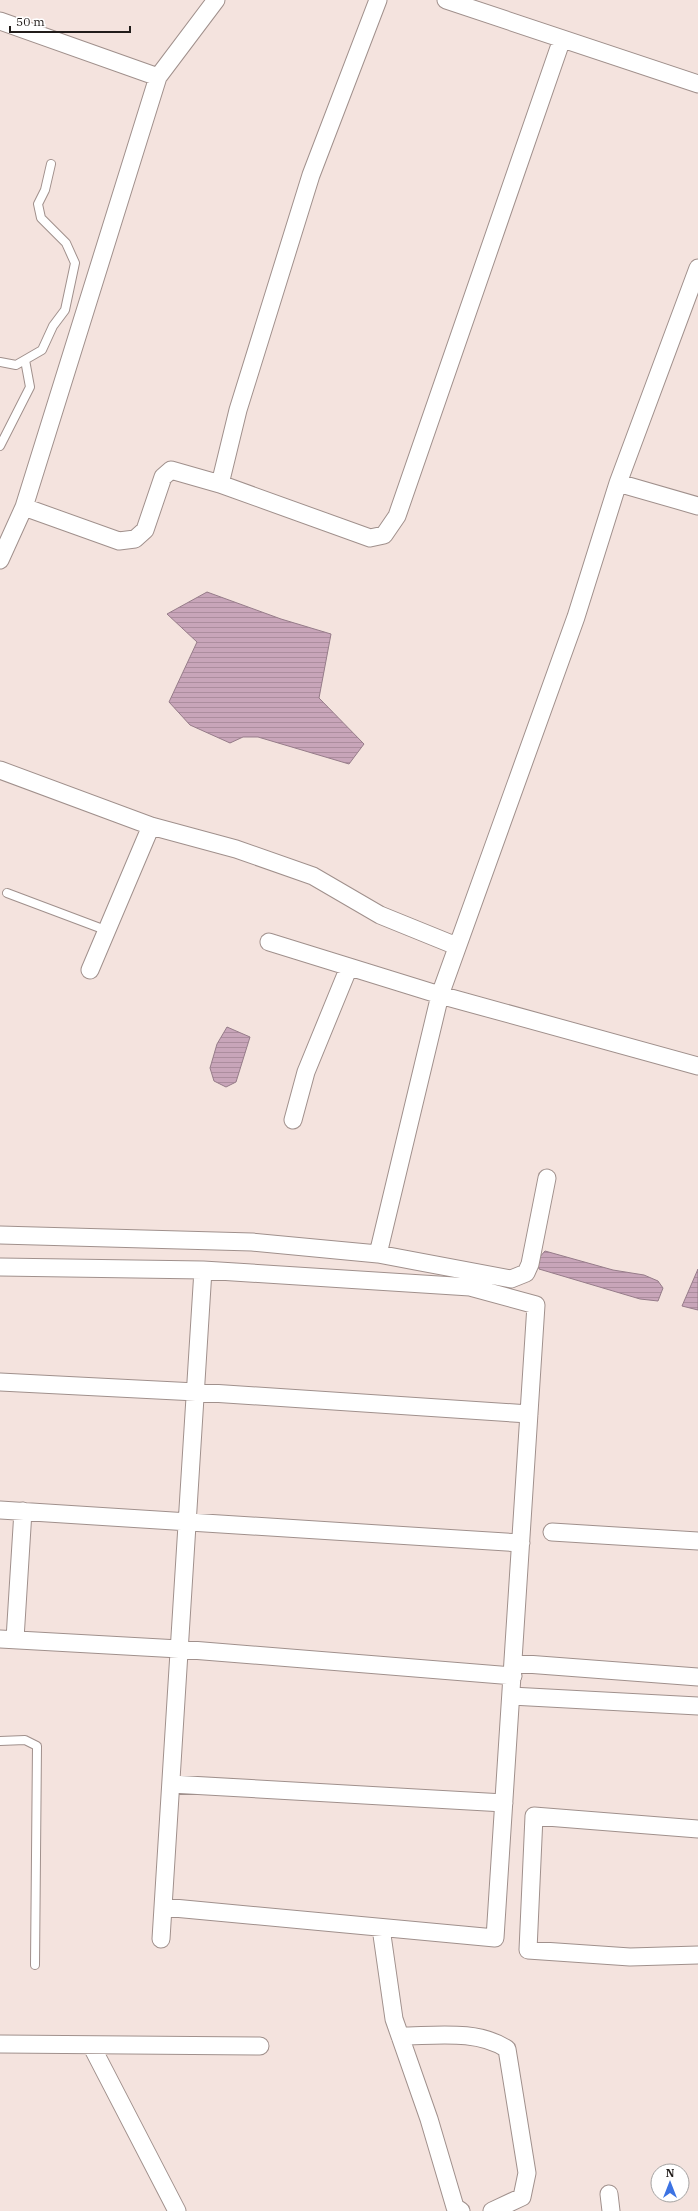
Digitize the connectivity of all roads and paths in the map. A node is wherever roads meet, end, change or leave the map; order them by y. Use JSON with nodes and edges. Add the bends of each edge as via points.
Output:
{"nodes":[{"id":1,"x":216,"y":0,"type":"edge"},
{"id":2,"x":378,"y":0,"type":"edge"},
{"id":3,"x":446,"y":0,"type":"edge"},
{"id":4,"x":0,"y":21,"type":"edge"},
{"id":5,"x":562,"y":39,"type":"junction"},
{"id":6,"x":158,"y":77,"type":"junction"},
{"id":7,"x":698,"y":84,"type":"edge"},
{"id":8,"x":51,"y":164,"type":"dead end"},
{"id":9,"x":698,"y":268,"type":"edge"},
{"id":10,"x":25,"y":360,"type":"junction"},
{"id":11,"x":0,"y":362,"type":"edge"},
{"id":12,"x":0,"y":446,"type":"edge"},
{"id":13,"x":618,"y":483,"type":"junction"},
{"id":14,"x":220,"y":484,"type":"junction"},
{"id":15,"x":698,"y":506,"type":"edge"},
{"id":16,"x":24,"y":507,"type":"junction"},
{"id":17,"x":0,"y":560,"type":"edge"},
{"id":18,"x":0,"y":770,"type":"edge"},
{"id":19,"x":151,"y":826,"type":"junction"},
{"id":20,"x":7,"y":893,"type":"dead end"},
{"id":21,"x":108,"y":931,"type":"junction"},
{"id":22,"x":269,"y":942,"type":"dead end"},
{"id":23,"x":457,"y":944,"type":"junction"},
{"id":24,"x":349,"y":967,"type":"junction"},
{"id":25,"x":90,"y":970,"type":"dead end"},
{"id":26,"x":440,"y":995,"type":"junction"},
{"id":27,"x":698,"y":1066,"type":"edge"},
{"id":28,"x":293,"y":1120,"type":"dead end"},
{"id":29,"x":547,"y":1178,"type":"dead end"},
{"id":30,"x":0,"y":1235,"type":"edge"},
{"id":31,"x":378,"y":1254,"type":"junction"},
{"id":32,"x":0,"y":1267,"type":"edge"},
{"id":33,"x":203,"y":1270,"type":"junction"},
{"id":34,"x":0,"y":1382,"type":"edge"},
{"id":35,"x":196,"y":1392,"type":"junction"},
{"id":36,"x":529,"y":1414,"type":"junction"},
{"id":37,"x":0,"y":1510,"type":"edge"},
{"id":38,"x":23,"y":1511,"type":"junction"},
{"id":39,"x":187,"y":1521,"type":"junction"},
{"id":40,"x":552,"y":1532,"type":"dead end"},
{"id":41,"x":698,"y":1541,"type":"edge"},
{"id":42,"x":521,"y":1543,"type":"junction"},
{"id":43,"x":7,"y":1639,"type":"edge"},
{"id":44,"x":179,"y":1649,"type":"junction"},
{"id":45,"x":513,"y":1670,"type":"junction"},
{"id":46,"x":698,"y":1677,"type":"edge"},
{"id":47,"x":511,"y":1696,"type":"junction"},
{"id":48,"x":698,"y":1706,"type":"edge"},
{"id":49,"x":0,"y":1740,"type":"edge"},
{"id":50,"x":171,"y":1784,"type":"junction"},
{"id":51,"x":504,"y":1802,"type":"junction"},
{"id":52,"x":698,"y":1829,"type":"edge"},
{"id":53,"x":163,"y":1907,"type":"junction"},
{"id":54,"x":381,"y":1928,"type":"junction"},
{"id":55,"x":161,"y":1939,"type":"dead end"},
{"id":56,"x":698,"y":1954,"type":"edge"},
{"id":57,"x":34,"y":1965,"type":"dead end"},
{"id":58,"x":400,"y":2036,"type":"junction"},
{"id":59,"x":0,"y":2044,"type":"edge"},
{"id":60,"x":91,"y":2044,"type":"junction"},
{"id":61,"x":260,"y":2046,"type":"dead end"},
{"id":62,"x":609,"y":2194,"type":"dead end"},
{"id":63,"x":177,"y":2211,"type":"edge"},
{"id":64,"x":461,"y":2211,"type":"edge"},
{"id":65,"x":492,"y":2211,"type":"edge"},
{"id":66,"x":611,"y":2211,"type":"edge"}],
"edges":[{"from":1,"to":6,"type":"street"},
{"from":2,"to":14,"type":"street","via":[[311,175],[238,410]]},
{"from":3,"to":5,"type":"street"},
{"from":4,"to":6,"type":"street"},
{"from":5,"to":7,"type":"street"},
{"from":5,"to":14,"type":"street","via":[[397,516],[384,535],[370,538]]},
{"from":6,"to":16,"type":"street"},
{"from":8,"to":10,"type":"lane","via":[[45,190],[38,204],[40,218],[66,243],[75,263],[65,310],[53,326],[42,350]]},
{"from":9,"to":13,"type":"street"},
{"from":10,"to":11,"type":"lane","via":[[16,365]]},
{"from":10,"to":12,"type":"lane","via":[[30,387]]},
{"from":13,"to":15,"type":"street"},
{"from":13,"to":23,"type":"street","via":[[576,618]]},
{"from":14,"to":16,"type":"street","via":[[171,470],[163,477],[145,530],[135,539],[119,541]]},
{"from":16,"to":17,"type":"street"},
{"from":18,"to":19,"type":"street"},
{"from":19,"to":21,"type":"street"},
{"from":19,"to":23,"type":"street","via":[[236,849],[313,876],[380,915]]},
{"from":20,"to":21,"type":"lane"},
{"from":21,"to":25,"type":"street"},
{"from":22,"to":24,"type":"street"},
{"from":23,"to":26,"type":"street"},
{"from":24,"to":26,"type":"street"},
{"from":24,"to":28,"type":"street","via":[[306,1072]]},
{"from":26,"to":27,"type":"street"},
{"from":26,"to":31,"type":"street"},
{"from":29,"to":31,"type":"street","via":[[530,1264],[526,1273],[519,1278],[511,1279]]},
{"from":30,"to":31,"type":"street","via":[[252,1242]]},
{"from":32,"to":33,"type":"street"},
{"from":33,"to":35,"type":"street"},
{"from":33,"to":36,"type":"street","via":[[470,1287],[536,1305]]},
{"from":34,"to":35,"type":"street"},
{"from":35,"to":36,"type":"street"},
{"from":35,"to":39,"type":"street"},
{"from":36,"to":42,"type":"street"},
{"from":37,"to":38,"type":"street"},
{"from":38,"to":39,"type":"street"},
{"from":38,"to":43,"type":"street"},
{"from":39,"to":42,"type":"street"},
{"from":39,"to":44,"type":"street"},
{"from":40,"to":41,"type":"street"},
{"from":42,"to":45,"type":"street"},
{"from":43,"to":44,"type":"street"},
{"from":44,"to":45,"type":"street"},
{"from":44,"to":50,"type":"street"},
{"from":45,"to":46,"type":"street"},
{"from":45,"to":47,"type":"street"},
{"from":47,"to":48,"type":"street"},
{"from":47,"to":51,"type":"street"},
{"from":49,"to":57,"type":"lane","via":[[25,1740],[37,1746]]},
{"from":50,"to":51,"type":"street"},
{"from":50,"to":53,"type":"street"},
{"from":51,"to":54,"type":"street","via":[[495,1938]]},
{"from":52,"to":56,"type":"street","via":[[534,1816],[528,1950],[630,1956]]},
{"from":53,"to":54,"type":"street"},
{"from":53,"to":55,"type":"street"},
{"from":54,"to":58,"type":"street","via":[[394,2019]]},
{"from":58,"to":64,"type":"street","via":[[429,2119],[455,2207]]},
{"from":58,"to":65,"type":"street","via":[[471,2036],[497,2042],[506,2049],[527,2173],[522,2197]]},
{"from":59,"to":60,"type":"street"},
{"from":60,"to":61,"type":"street"},
{"from":60,"to":63,"type":"street"},
{"from":62,"to":66,"type":"street"}]}
